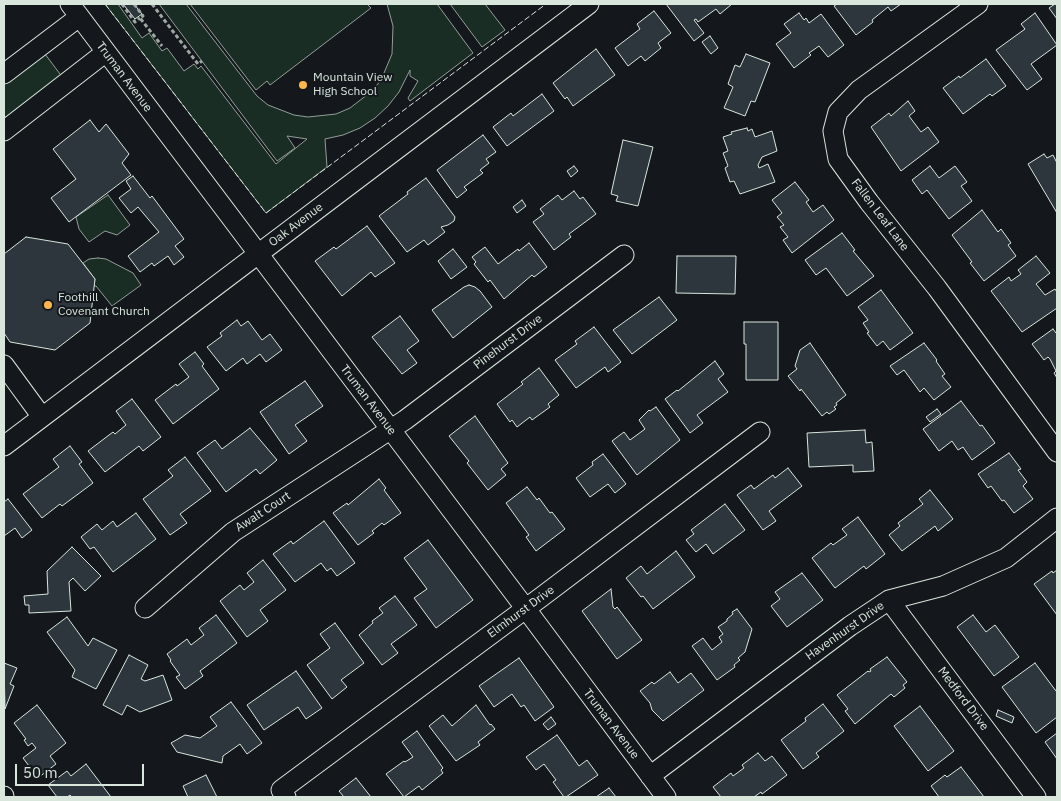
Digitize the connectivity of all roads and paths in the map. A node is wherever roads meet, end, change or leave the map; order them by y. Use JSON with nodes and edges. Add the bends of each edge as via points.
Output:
{"nodes":[{"id":1,"x":122,"y":4,"type":"edge"},
{"id":2,"x":134,"y":4,"type":"edge"},
{"id":3,"x":152,"y":4,"type":"edge"},
{"id":4,"x":589,"y":4,"type":"edge"},
{"id":5,"x":978,"y":4,"type":"edge"},
{"id":6,"x":74,"y":10,"type":"edge"},
{"id":7,"x":140,"y":18,"type":"junction"},
{"id":8,"x":162,"y":46,"type":"dead end"},
{"id":9,"x":106,"y":52,"type":"junction"},
{"id":10,"x":202,"y":61,"type":"dead end"},
{"id":11,"x":4,"y":74,"type":"edge"},
{"id":12,"x":4,"y":131,"type":"edge"},
{"id":13,"x":258,"y":254,"type":"junction"},
{"id":14,"x":624,"y":255,"type":"dead end"},
{"id":15,"x":4,"y":365,"type":"edge"},
{"id":16,"x":42,"y":417,"type":"junction"},
{"id":17,"x":390,"y":429,"type":"junction"},
{"id":18,"x":760,"y":432,"type":"dead end"},
{"id":19,"x":4,"y":446,"type":"edge"},
{"id":20,"x":1057,"y":452,"type":"edge"},
{"id":21,"x":1057,"y":518,"type":"edge"},
{"id":22,"x":889,"y":600,"type":"junction"},
{"id":23,"x":145,"y":608,"type":"dead end"},
{"id":24,"x":526,"y":609,"type":"junction"},
{"id":25,"x":650,"y":776,"type":"junction"},
{"id":26,"x":284,"y":794,"type":"edge"},
{"id":27,"x":666,"y":797,"type":"edge"},
{"id":28,"x":1036,"y":797,"type":"edge"}],
"edges":[{"from":1,"to":7,"type":"path","via":[[135,22]]},
{"from":2,"to":7,"type":"path","via":[[143,16]]},
{"from":3,"to":10,"type":"path","via":[[198,64]]},
{"from":4,"to":13,"type":"street","name":"Oak Avenue"},
{"from":5,"to":20,"type":"street","name":"Fallen Leaf Lane","via":[[859,90],[838,112],[833,131],[838,159],[858,188],[937,288]]},
{"from":6,"to":9,"type":"street","name":"Truman Avenue"},
{"from":6,"to":11,"type":"street"},
{"from":7,"to":8,"type":"path"},
{"from":9,"to":12,"type":"street"},
{"from":9,"to":13,"type":"street","name":"Truman Avenue"},
{"from":13,"to":16,"type":"street","name":"Oak Avenue"},
{"from":13,"to":17,"type":"street","name":"Truman Avenue"},
{"from":14,"to":17,"type":"street","name":"Pinehurst Drive"},
{"from":15,"to":16,"type":"street"},
{"from":16,"to":19,"type":"street","name":"Oak Avenue"},
{"from":17,"to":23,"type":"street","name":"Awalt Court","via":[[233,532]]},
{"from":17,"to":24,"type":"street","name":"Truman Avenue"},
{"from":18,"to":24,"type":"street","name":"Elmhurst Drive"},
{"from":21,"to":22,"type":"street","name":"Havenhurst Drive","via":[[1006,558],[943,586]]},
{"from":22,"to":25,"type":"street","name":"Havenhurst Drive"},
{"from":22,"to":28,"type":"street","name":"Medford Drive"},
{"from":24,"to":25,"type":"street","name":"Truman Avenue"},
{"from":24,"to":26,"type":"street","name":"Elmhurst Drive"},
{"from":25,"to":27,"type":"street","name":"Truman Avenue"}]}
